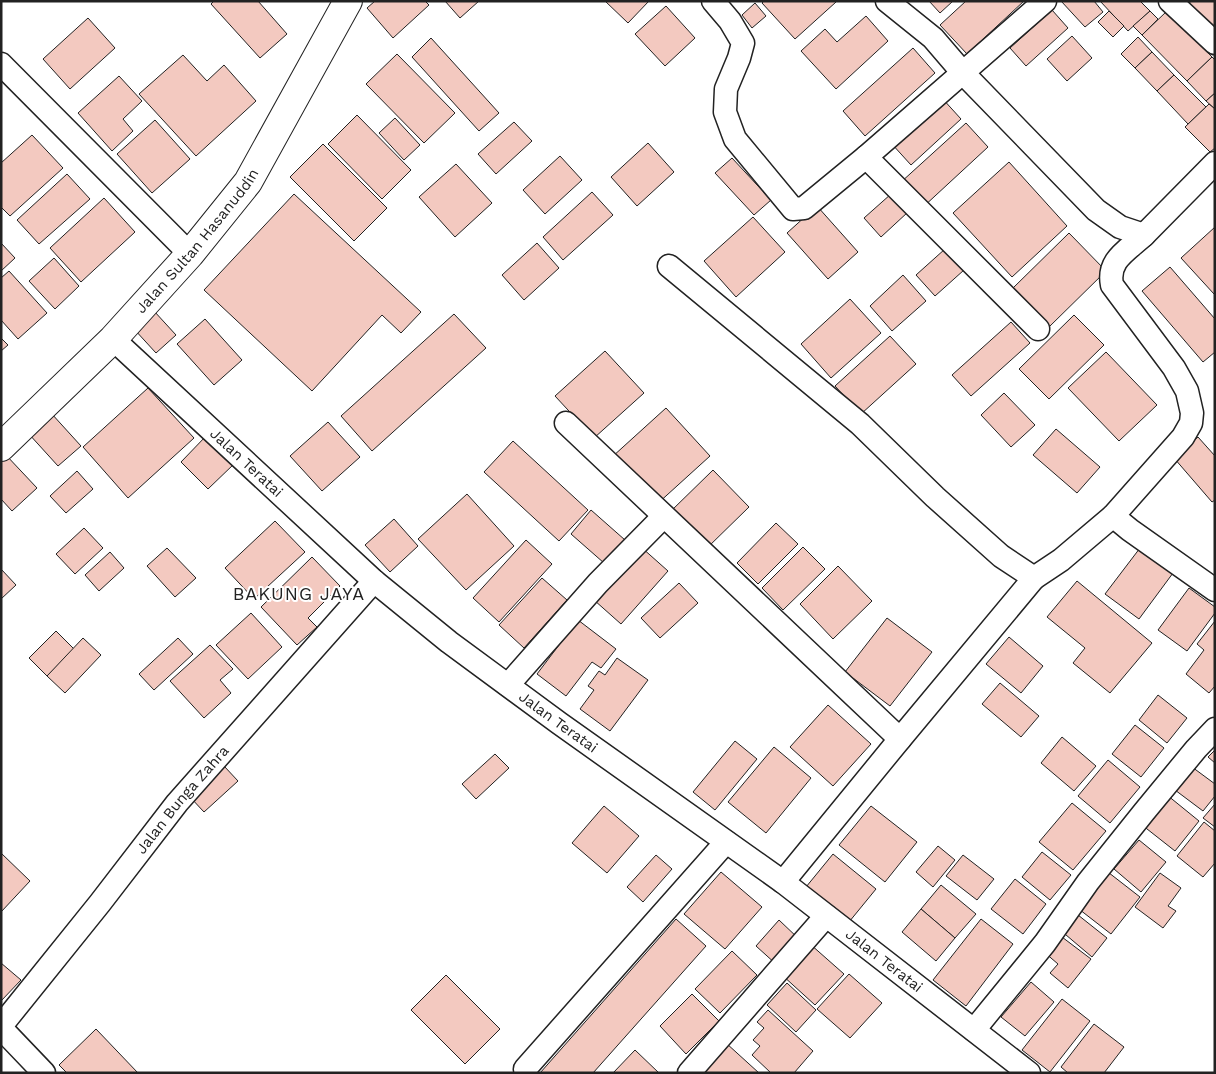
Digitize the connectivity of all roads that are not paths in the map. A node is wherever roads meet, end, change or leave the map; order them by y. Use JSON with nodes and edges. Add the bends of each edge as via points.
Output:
{"nodes":[{"id":1,"x":348,"y":1,"type":"edge"},
{"id":2,"x":713,"y":1,"type":"edge"},
{"id":3,"x":887,"y":1,"type":"edge"},
{"id":4,"x":1045,"y":1,"type":"edge"},
{"id":5,"x":1174,"y":3,"type":"edge"},
{"id":6,"x":1215,"y":43,"type":"edge"},
{"id":7,"x":1,"y":64,"type":"edge"},
{"id":8,"x":963,"y":73,"type":"junction"},
{"id":9,"x":866,"y":157,"type":"junction"},
{"id":10,"x":1215,"y":163,"type":"edge"},
{"id":11,"x":1144,"y":236,"type":"junction"},
{"id":12,"x":190,"y":254,"type":"junction"},
{"id":13,"x":669,"y":266,"type":"dead end"},
{"id":14,"x":1038,"y":329,"type":"dead end"},
{"id":15,"x":112,"y":339,"type":"junction"},
{"id":16,"x":566,"y":423,"type":"dead end"},
{"id":17,"x":1,"y":447,"type":"edge"},
{"id":18,"x":664,"y":516,"type":"junction"},
{"id":19,"x":1113,"y":516,"type":"junction"},
{"id":20,"x":1034,"y":578,"type":"junction"},
{"id":21,"x":374,"y":581,"type":"junction"},
{"id":22,"x":1215,"y":590,"type":"edge"},
{"id":23,"x":508,"y":685,"type":"junction"},
{"id":24,"x":1215,"y":729,"type":"edge"},
{"id":25,"x":900,"y":739,"type":"junction"},
{"id":26,"x":726,"y":842,"type":"junction"},
{"id":27,"x":783,"y":882,"type":"junction"},
{"id":28,"x":826,"y":916,"type":"junction"},
{"id":29,"x":1,"y":1027,"type":"edge"},
{"id":30,"x":974,"y":1030,"type":"junction"},
{"id":31,"x":525,"y":1069,"type":"dead end"},
{"id":32,"x":44,"y":1073,"type":"edge"},
{"id":33,"x":689,"y":1073,"type":"edge"},
{"id":34,"x":1028,"y":1073,"type":"edge"}],
"edges":[{"from":1,"to":12,"type":"street","name":"Jalan Sultan Hasanuddin","via":[[248,182]]},
{"from":2,"to":9,"type":"street","via":[[743,43],[726,89],[725,112],[735,140],[793,209],[804,208]]},
{"from":3,"to":8,"type":"street","via":[[933,38]]},
{"from":4,"to":8,"type":"street"},
{"from":5,"to":6,"type":"street"},
{"from":7,"to":12,"type":"street"},
{"from":8,"to":9,"type":"street"},
{"from":8,"to":11,"type":"street","via":[[1096,210],[1120,227]]},
{"from":9,"to":14,"type":"street"},
{"from":10,"to":11,"type":"street"},
{"from":11,"to":19,"type":"street","via":[[1111,268],[1112,285],[1174,368],[1187,391],[1191,423],[1183,437]]},
{"from":12,"to":15,"type":"street","name":"Jalan Sultan Hasanuddin"},
{"from":13,"to":20,"type":"street","via":[[860,424],[1002,556]]},
{"from":15,"to":17,"type":"street","name":"Jalan Sultan Hasanuddin"},
{"from":15,"to":21,"type":"street","name":"Jalan Teratai"},
{"from":16,"to":18,"type":"street"},
{"from":18,"to":23,"type":"street","via":[[598,583]]},
{"from":18,"to":25,"type":"street"},
{"from":19,"to":20,"type":"street","via":[[1061,560]]},
{"from":19,"to":22,"type":"street"},
{"from":20,"to":25,"type":"street"},
{"from":21,"to":23,"type":"street","name":"Jalan Teratai"},
{"from":21,"to":29,"type":"street","name":"Jalan Bunga Zahra","via":[[177,803]]},
{"from":23,"to":26,"type":"street","name":"Jalan Teratai"},
{"from":24,"to":30,"type":"street","via":[[1144,812]]},
{"from":25,"to":27,"type":"street"},
{"from":26,"to":27,"type":"street","name":"Jalan Teratai"},
{"from":26,"to":31,"type":"street"},
{"from":27,"to":28,"type":"street","name":"Jalan Teratai"},
{"from":28,"to":30,"type":"street","name":"Jalan Teratai"},
{"from":28,"to":33,"type":"street"},
{"from":29,"to":32,"type":"street"},
{"from":30,"to":34,"type":"street","name":"Jalan Teratai"}]}
